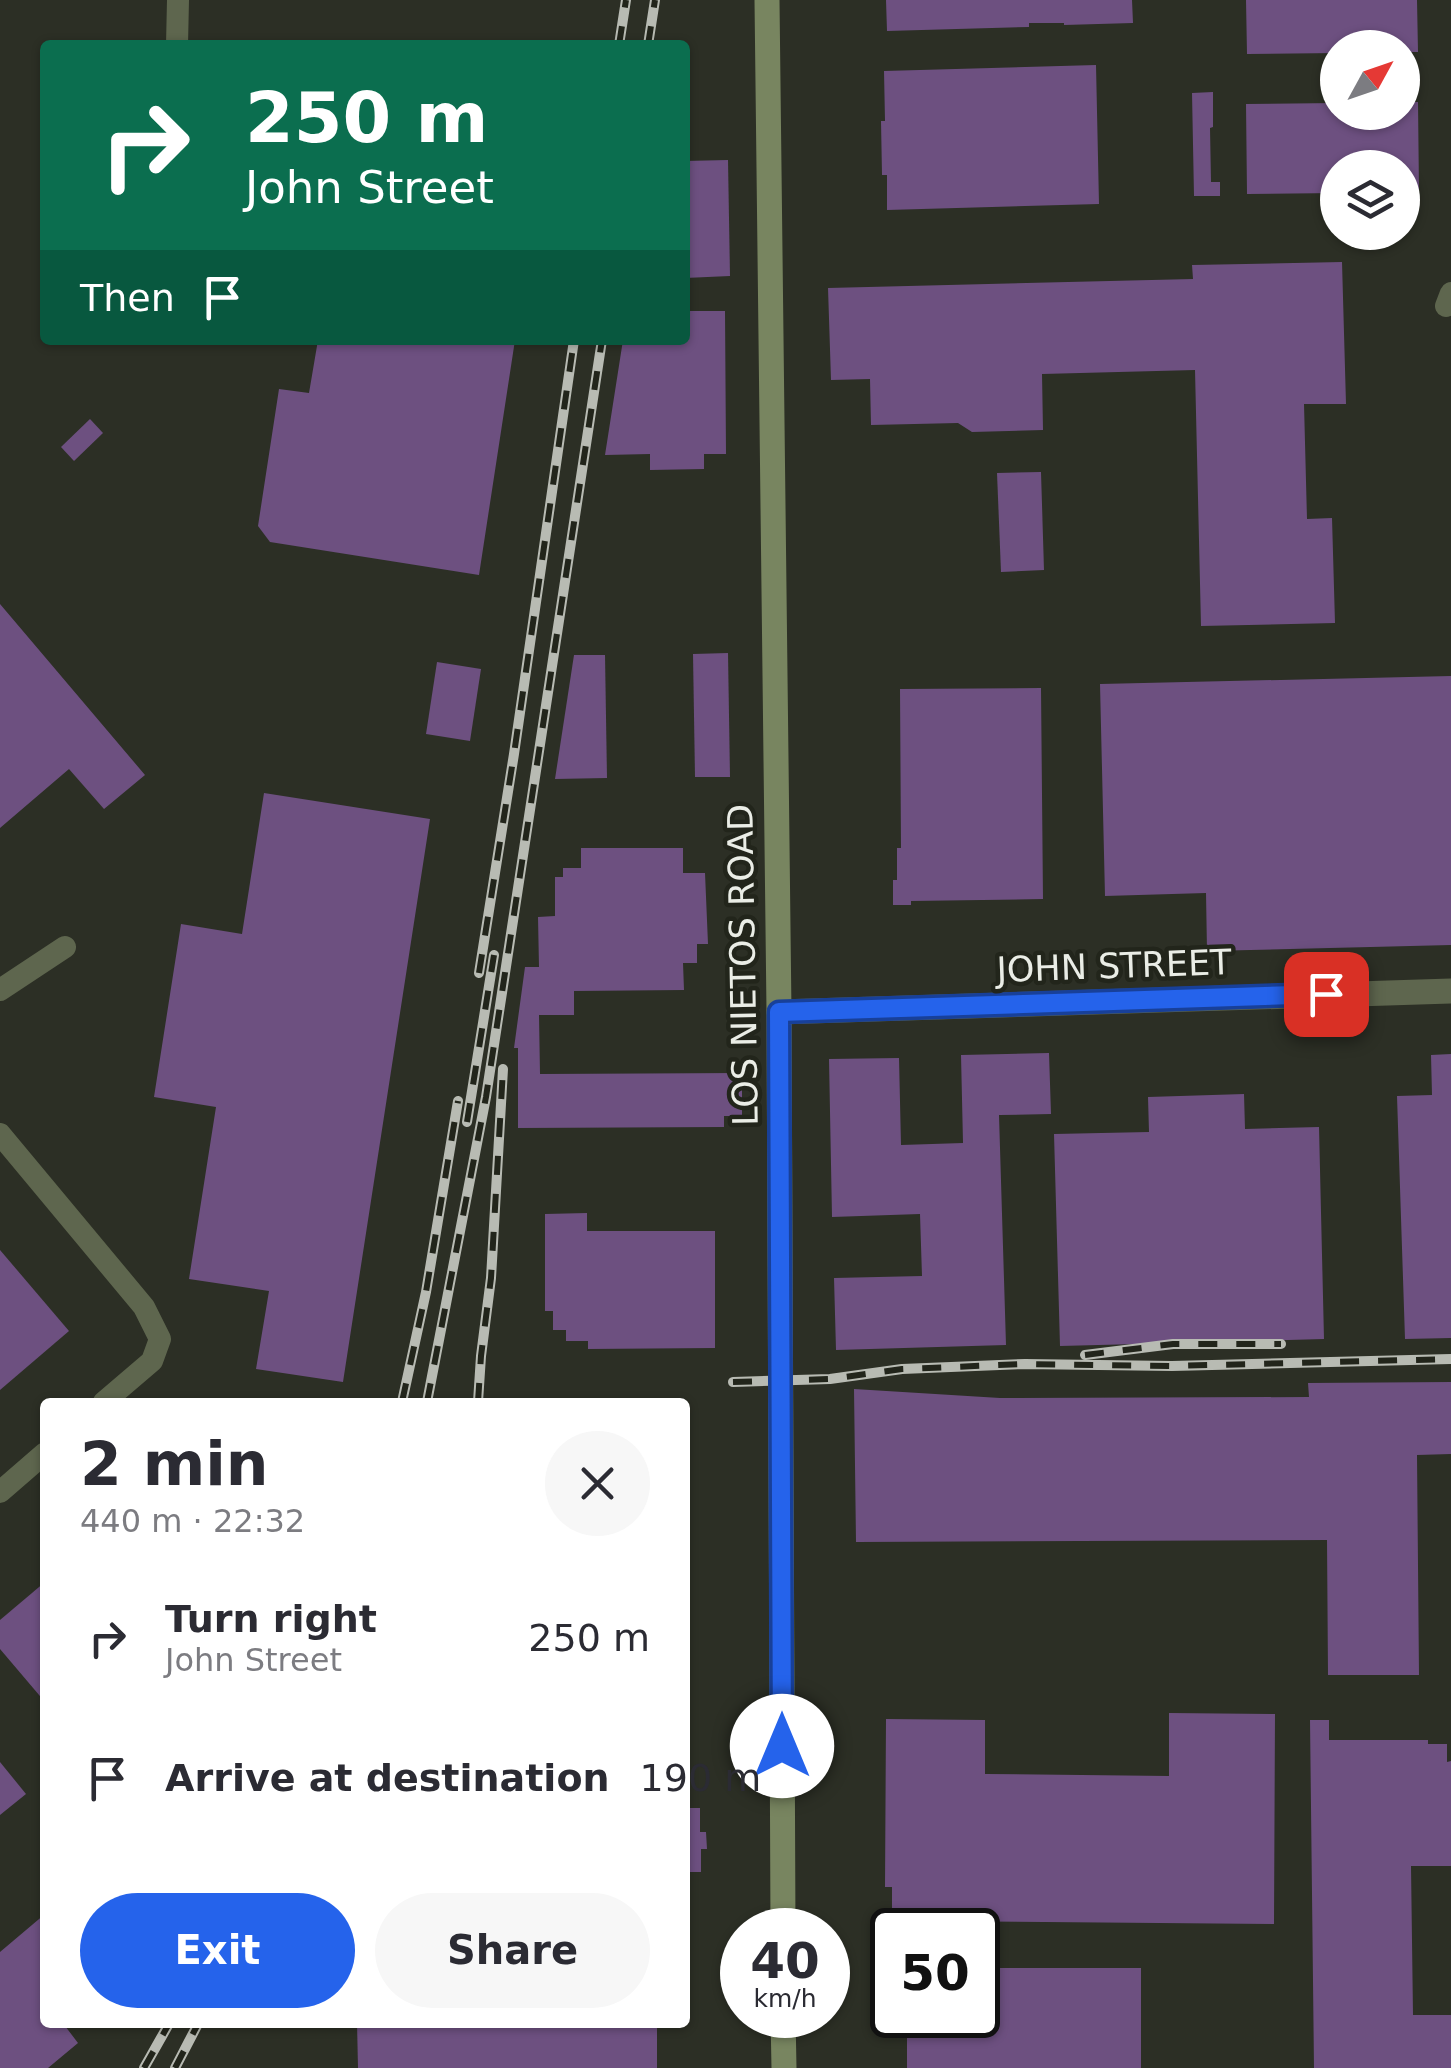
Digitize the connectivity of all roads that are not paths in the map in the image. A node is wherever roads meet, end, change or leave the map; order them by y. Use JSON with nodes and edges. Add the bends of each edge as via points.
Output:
{"nodes":[{"id":1,"x":178,"y":0,"type":"edge"},
{"id":2,"x":767,"y":0,"type":"edge"},
{"id":3,"x":177,"y":40,"type":"edge"},
{"id":4,"x":66,"y":947,"type":"dead end"},
{"id":5,"x":0,"y":990,"type":"edge"},
{"id":6,"x":1451,"y":990,"type":"edge"},
{"id":7,"x":779,"y":1012,"type":"junction"},
{"id":8,"x":0,"y":1134,"type":"edge"},
{"id":9,"x":109,"y":1398,"type":"edge"},
{"id":10,"x":40,"y":1457,"type":"edge"},
{"id":11,"x":0,"y":1492,"type":"edge"},
{"id":12,"x":783,"y":1908,"type":"edge"},
{"id":13,"x":783,"y":2038,"type":"edge"},
{"id":14,"x":784,"y":2068,"type":"edge"}],
"edges":[{"from":1,"to":3,"type":"street"},
{"from":2,"to":7,"type":"main road","name":"LOS NIETOS ROAD"},
{"from":4,"to":5,"type":"street"},
{"from":6,"to":7,"type":"street","name":"JOHN STREET"},
{"from":7,"to":12,"type":"main road","name":"LOS NIETOS ROAD"},
{"from":8,"to":9,"type":"street","via":[[144,1307],[160,1339],[152,1361]]},
{"from":10,"to":11,"type":"street"},
{"from":13,"to":14,"type":"main road"}]}
